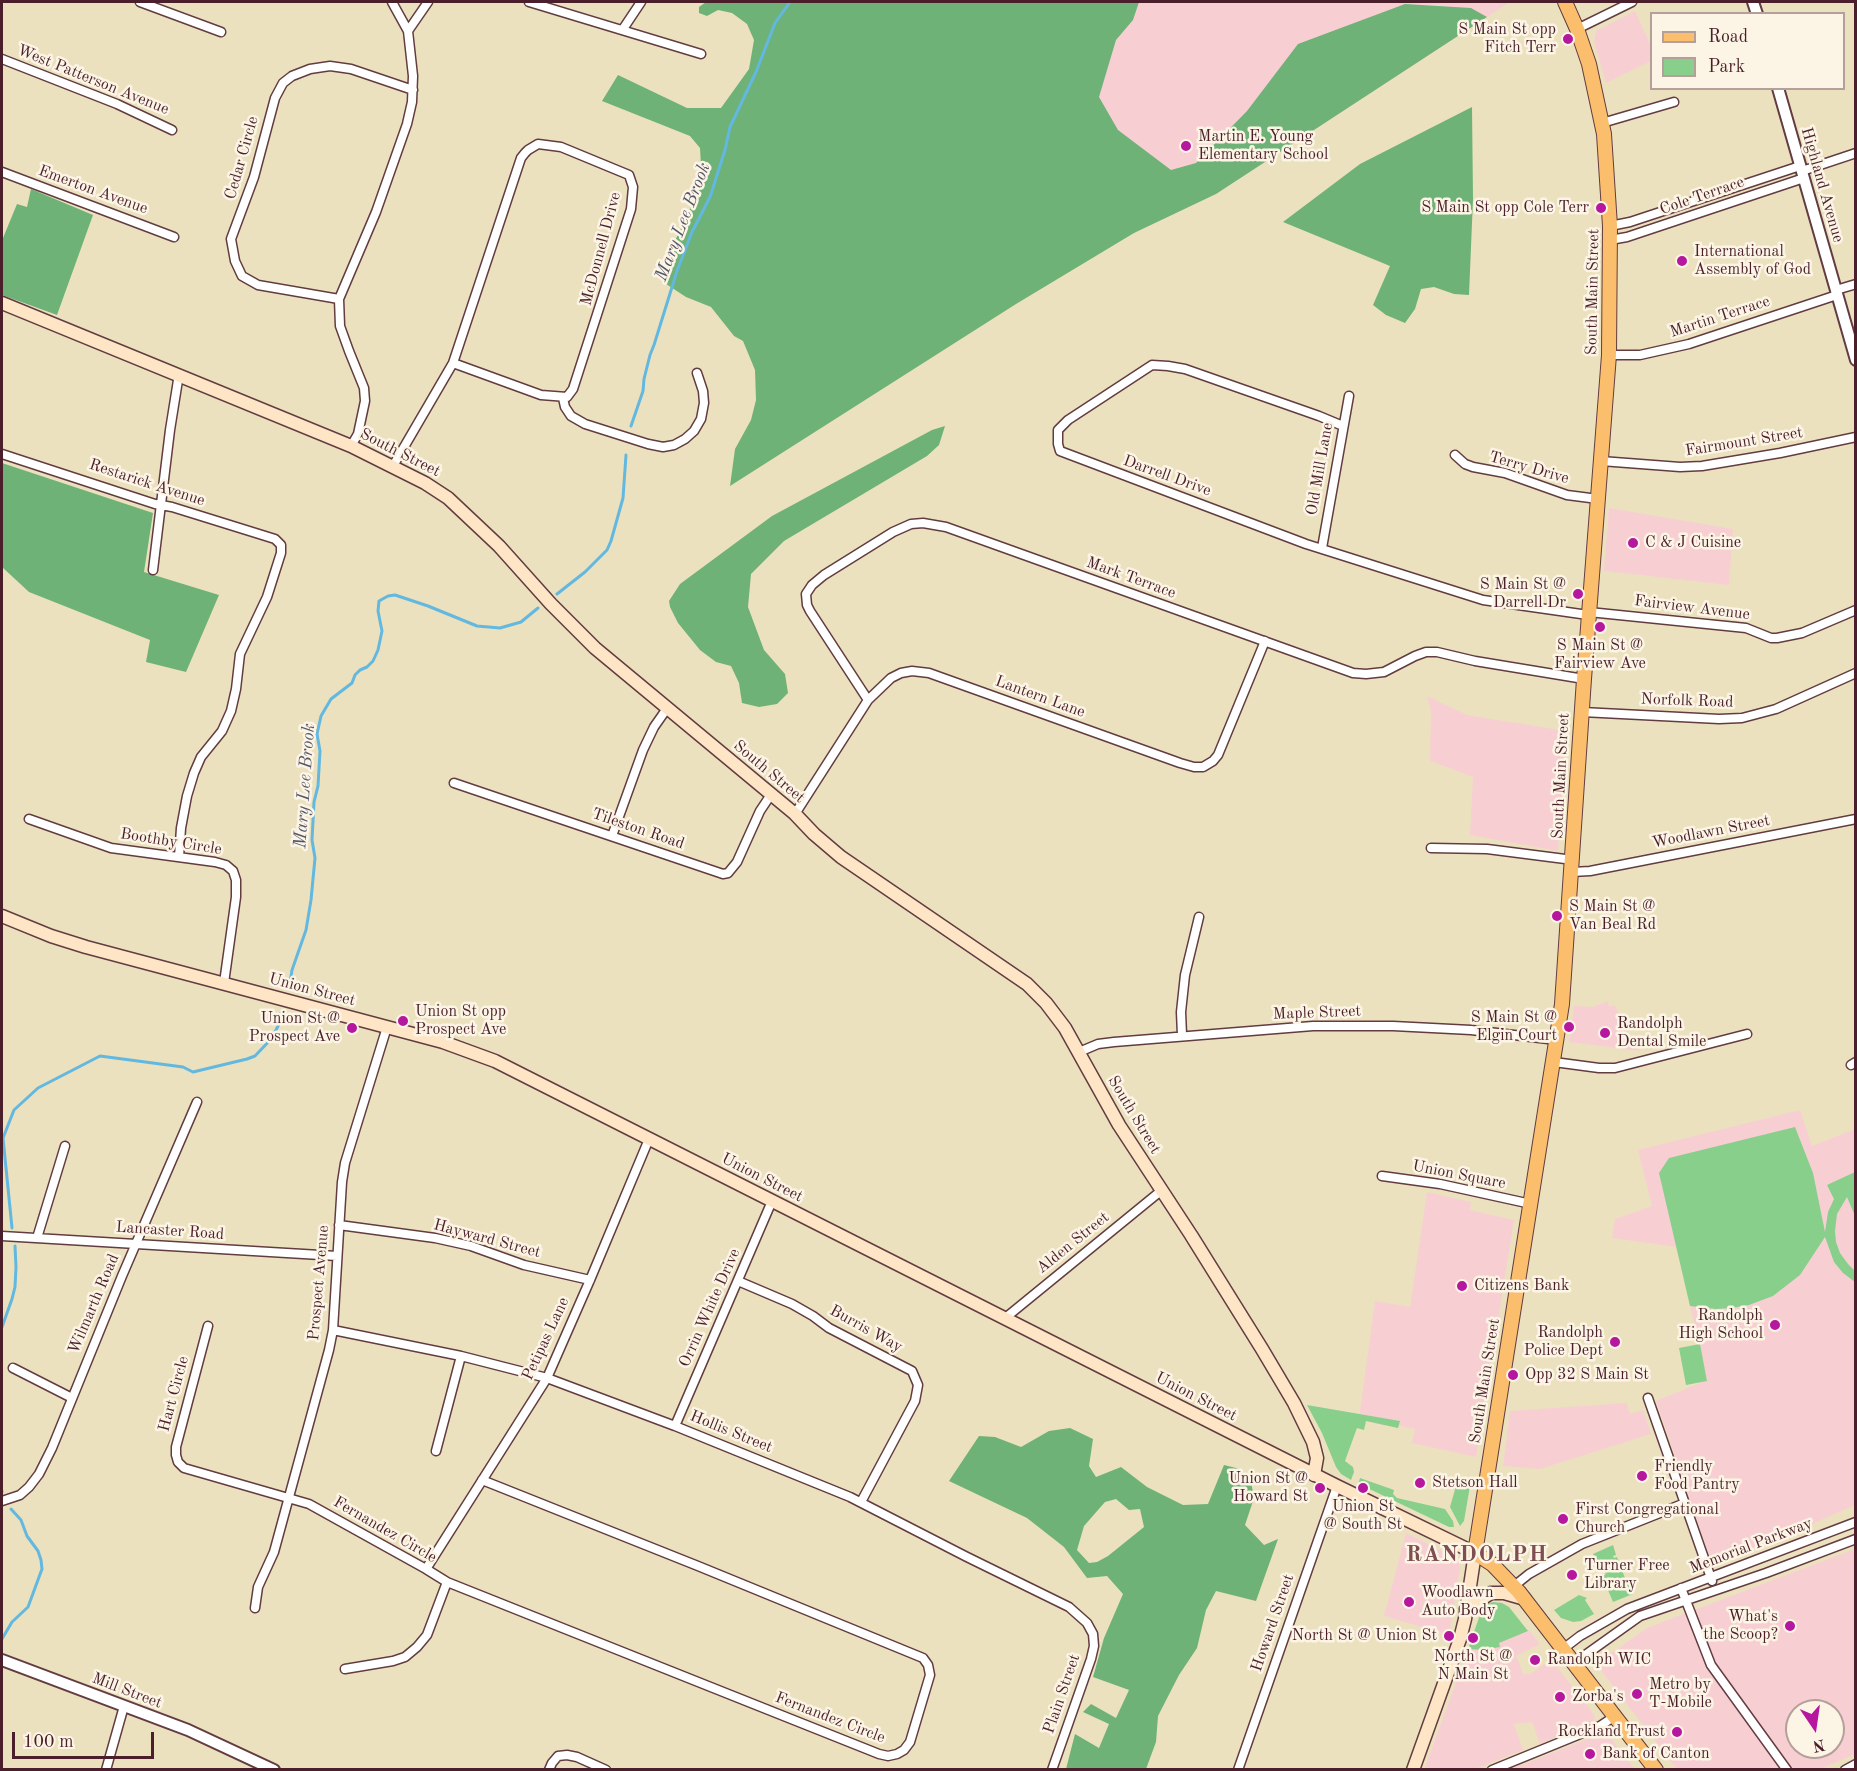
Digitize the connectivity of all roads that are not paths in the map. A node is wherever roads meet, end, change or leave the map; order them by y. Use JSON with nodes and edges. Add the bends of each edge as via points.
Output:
{"nodes":[{"id":1,"x":140,"y":2,"type":"edge"},
{"id":2,"x":392,"y":2,"type":"edge"},
{"id":3,"x":428,"y":2,"type":"edge"},
{"id":4,"x":529,"y":2,"type":"edge"},
{"id":5,"x":641,"y":2,"type":"edge"},
{"id":6,"x":1565,"y":2,"type":"edge"},
{"id":7,"x":1632,"y":2,"type":"edge"},
{"id":8,"x":623,"y":29,"type":"junction"},
{"id":9,"x":1577,"y":29,"type":"junction"},
{"id":10,"x":408,"y":31,"type":"junction"},
{"id":11,"x":221,"y":33,"type":"dead end"},
{"id":12,"x":701,"y":54,"type":"dead end"},
{"id":13,"x":2,"y":59,"type":"edge"},
{"id":14,"x":413,"y":90,"type":"junction"},
{"id":15,"x":1779,"y":90,"type":"edge"},
{"id":16,"x":1674,"y":102,"type":"dead end"},
{"id":17,"x":1602,"y":123,"type":"junction"},
{"id":18,"x":172,"y":130,"type":"dead end"},
{"id":19,"x":1856,"y":153,"type":"edge"},
{"id":20,"x":2,"y":172,"type":"edge"},
{"id":21,"x":1802,"y":172,"type":"junction"},
{"id":22,"x":1610,"y":233,"type":"junction"},
{"id":23,"x":174,"y":237,"type":"dead end"},
{"id":24,"x":1856,"y":284,"type":"edge"},
{"id":25,"x":1836,"y":293,"type":"junction"},
{"id":26,"x":339,"y":299,"type":"junction"},
{"id":27,"x":2,"y":303,"type":"edge"},
{"id":28,"x":1609,"y":355,"type":"junction"},
{"id":29,"x":1856,"y":360,"type":"edge"},
{"id":30,"x":453,"y":363,"type":"junction"},
{"id":31,"x":697,"y":373,"type":"dead end"},
{"id":32,"x":179,"y":374,"type":"junction"},
{"id":33,"x":1349,"y":396,"type":"dead end"},
{"id":34,"x":563,"y":398,"type":"junction"},
{"id":35,"x":1343,"y":426,"type":"junction"},
{"id":36,"x":1856,"y":437,"type":"edge"},
{"id":37,"x":351,"y":446,"type":"junction"},
{"id":38,"x":2,"y":454,"type":"edge"},
{"id":39,"x":1455,"y":455,"type":"dead end"},
{"id":40,"x":1601,"y":461,"type":"junction"},
{"id":41,"x":393,"y":466,"type":"junction"},
{"id":42,"x":1598,"y":499,"type":"junction"},
{"id":43,"x":161,"y":505,"type":"junction"},
{"id":44,"x":1322,"y":548,"type":"junction"},
{"id":45,"x":153,"y":570,"type":"dead end"},
{"id":46,"x":1856,"y":610,"type":"edge"},
{"id":47,"x":1589,"y":614,"type":"junction"},
{"id":48,"x":1265,"y":641,"type":"junction"},
{"id":49,"x":1856,"y":673,"type":"edge"},
{"id":50,"x":1584,"y":679,"type":"junction"},
{"id":51,"x":868,"y":700,"type":"junction"},
{"id":52,"x":668,"y":707,"type":"junction"},
{"id":53,"x":1582,"y":712,"type":"junction"},
{"id":54,"x":454,"y":783,"type":"dead end"},
{"id":55,"x":770,"y":795,"type":"junction"},
{"id":56,"x":795,"y":814,"type":"junction"},
{"id":57,"x":29,"y":819,"type":"dead end"},
{"id":58,"x":1856,"y":819,"type":"edge"},
{"id":59,"x":612,"y":836,"type":"junction"},
{"id":60,"x":1431,"y":848,"type":"dead end"},
{"id":61,"x":179,"y":857,"type":"junction"},
{"id":62,"x":1573,"y":866,"type":"junction"},
{"id":63,"x":2,"y":916,"type":"edge"},
{"id":64,"x":1199,"y":917,"type":"dead end"},
{"id":65,"x":224,"y":983,"type":"junction"},
{"id":66,"x":387,"y":1027,"type":"junction"},
{"id":67,"x":1747,"y":1034,"type":"dead end"},
{"id":68,"x":1182,"y":1035,"type":"junction"},
{"id":69,"x":1557,"y":1040,"type":"junction"},
{"id":70,"x":1079,"y":1052,"type":"junction"},
{"id":71,"x":1554,"y":1062,"type":"junction"},
{"id":72,"x":197,"y":1102,"type":"dead end"},
{"id":73,"x":649,"y":1139,"type":"junction"},
{"id":74,"x":65,"y":1146,"type":"dead end"},
{"id":75,"x":1382,"y":1176,"type":"dead end"},
{"id":76,"x":1162,"y":1190,"type":"junction"},
{"id":77,"x":772,"y":1201,"type":"junction"},
{"id":78,"x":1531,"y":1204,"type":"junction"},
{"id":79,"x":339,"y":1225,"type":"junction"},
{"id":80,"x":2,"y":1236,"type":"edge"},
{"id":81,"x":36,"y":1238,"type":"junction"},
{"id":82,"x":136,"y":1243,"type":"junction"},
{"id":83,"x":337,"y":1256,"type":"junction"},
{"id":84,"x":590,"y":1280,"type":"junction"},
{"id":85,"x":738,"y":1281,"type":"junction"},
{"id":86,"x":1004,"y":1319,"type":"junction"},
{"id":87,"x":208,"y":1326,"type":"dead end"},
{"id":88,"x":333,"y":1330,"type":"junction"},
{"id":89,"x":461,"y":1356,"type":"junction"},
{"id":90,"x":13,"y":1368,"type":"dead end"},
{"id":91,"x":547,"y":1378,"type":"junction"},
{"id":92,"x":72,"y":1398,"type":"junction"},
{"id":93,"x":1648,"y":1398,"type":"dead end"},
{"id":94,"x":675,"y":1426,"type":"junction"},
{"id":95,"x":436,"y":1451,"type":"dead end"},
{"id":96,"x":1314,"y":1475,"type":"junction"},
{"id":97,"x":482,"y":1480,"type":"junction"},
{"id":98,"x":1336,"y":1486,"type":"junction"},
{"id":99,"x":288,"y":1497,"type":"junction"},
{"id":100,"x":2,"y":1501,"type":"edge"},
{"id":101,"x":861,"y":1502,"type":"junction"},
{"id":102,"x":1685,"y":1503,"type":"junction"},
{"id":103,"x":1856,"y":1522,"type":"edge"},
{"id":104,"x":1856,"y":1539,"type":"edge"},
{"id":105,"x":1475,"y":1553,"type":"junction"},
{"id":106,"x":426,"y":1569,"type":"junction"},
{"id":107,"x":1711,"y":1577,"type":"junction"},
{"id":108,"x":447,"y":1582,"type":"junction"},
{"id":109,"x":1514,"y":1586,"type":"junction"},
{"id":110,"x":1681,"y":1588,"type":"junction"},
{"id":111,"x":1716,"y":1590,"type":"junction"},
{"id":112,"x":1525,"y":1599,"type":"junction"},
{"id":113,"x":1686,"y":1600,"type":"junction"},
{"id":114,"x":255,"y":1608,"type":"dead end"},
{"id":115,"x":1466,"y":1609,"type":"junction"},
{"id":116,"x":1090,"y":1628,"type":"joint"},
{"id":117,"x":1563,"y":1649,"type":"junction"},
{"id":118,"x":2,"y":1660,"type":"edge"},
{"id":119,"x":1574,"y":1663,"type":"junction"},
{"id":120,"x":345,"y":1669,"type":"dead end"},
{"id":121,"x":124,"y":1706,"type":"junction"},
{"id":122,"x":1615,"y":1716,"type":"junction"},
{"id":123,"x":1856,"y":1764,"type":"edge"},
{"id":124,"x":1496,"y":1769,"type":"edge"},
{"id":125,"x":106,"y":1770,"type":"edge"},
{"id":126,"x":274,"y":1770,"type":"edge"},
{"id":127,"x":549,"y":1770,"type":"edge"},
{"id":128,"x":606,"y":1770,"type":"edge"},
{"id":129,"x":1052,"y":1770,"type":"edge"},
{"id":130,"x":1238,"y":1770,"type":"edge"},
{"id":131,"x":1413,"y":1770,"type":"edge"},
{"id":132,"x":1656,"y":1770,"type":"edge"},
{"id":133,"x":1787,"y":1770,"type":"edge"},
{"id":134,"x":1845,"y":1770,"type":"edge"}],
"edges":[{"from":1,"to":11,"type":"street"},
{"from":2,"to":10,"type":"street"},
{"from":3,"to":10,"type":"street"},
{"from":4,"to":8,"type":"street"},
{"from":5,"to":8,"type":"street"},
{"from":6,"to":9,"type":"main road","name":"South Main Street"},
{"from":7,"to":9,"type":"street"},
{"from":8,"to":12,"type":"street"},
{"from":9,"to":17,"type":"main road","name":"South Main Street"},
{"from":10,"to":14,"type":"street"},
{"from":13,"to":18,"type":"street","name":"West Patterson Avenue"},
{"from":14,"to":26,"type":"street","via":[[407,124],[376,212]]},
{"from":14,"to":26,"type":"street","name":"Cedar Circle","via":[[330,66],[292,76],[275,98],[254,177],[231,239],[235,261],[242,276],[258,285]]},
{"from":15,"to":21,"type":"street","name":"Highland Avenue"},
{"from":16,"to":17,"type":"street"},
{"from":17,"to":22,"type":"main road","name":"South Main Street"},
{"from":19,"to":21,"type":"street","name":"Cole Terrace"},
{"from":20,"to":23,"type":"street","name":"Emerton Avenue"},
{"from":21,"to":22,"type":"street","name":"Cole Terrace","via":[[1630,222]]},
{"from":21,"to":22,"type":"street","name":"Cole Terrace","via":[[1623,238]]},
{"from":21,"to":25,"type":"street","name":"Highland Avenue"},
{"from":22,"to":28,"type":"main road","name":"South Main Street"},
{"from":24,"to":25,"type":"street","name":"Martin Terrace"},
{"from":25,"to":28,"type":"street","name":"Martin Terrace","via":[[1689,344],[1640,355]]},
{"from":25,"to":29,"type":"street","name":"Highland Avenue"},
{"from":26,"to":37,"type":"street","via":[[340,326],[364,388],[358,434]]},
{"from":27,"to":32,"type":"main road","name":"South Street"},
{"from":28,"to":40,"type":"main road","name":"South Main Street"},
{"from":30,"to":34,"type":"street","via":[[541,395]]},
{"from":30,"to":34,"type":"street","name":"McDonnell Drive","via":[[521,158],[538,144],[561,147],[629,175],[633,187],[631,209],[600,310],[573,389]]},
{"from":30,"to":41,"type":"street","name":"McDonnell Drive"},
{"from":31,"to":34,"type":"street","via":[[703,397],[701,419],[685,439],[674,445],[648,444],[585,424],[571,416]]},
{"from":32,"to":37,"type":"main road","name":"South Street"},
{"from":32,"to":43,"type":"street"},
{"from":33,"to":35,"type":"street","name":"Old Mill Lane"},
{"from":35,"to":44,"type":"street","name":"Old Mill Lane"},
{"from":35,"to":44,"type":"street","name":"Darrell Drive","via":[[1185,369],[1152,365],[1058,430],[1060,451]]},
{"from":36,"to":40,"type":"street","name":"Fairmount Street","via":[[1702,466]]},
{"from":37,"to":41,"type":"main road","name":"South Street"},
{"from":38,"to":43,"type":"street","name":"Restarick Avenue"},
{"from":39,"to":42,"type":"street","name":"Terry Drive","via":[[1473,467],[1567,495]]},
{"from":40,"to":42,"type":"main road","name":"South Main Street"},
{"from":41,"to":52,"type":"main road","name":"South Street","via":[[448,498],[595,648]]},
{"from":42,"to":47,"type":"main road","name":"South Main Street"},
{"from":43,"to":45,"type":"street"},
{"from":43,"to":61,"type":"street","name":"Restarick Avenue","via":[[275,539],[281,545],[267,597],[240,654],[231,711],[194,773],[181,828]]},
{"from":44,"to":47,"type":"street","name":"Darrell Drive","via":[[1483,600]]},
{"from":46,"to":47,"type":"street","name":"Fairview Avenue","via":[[1777,639],[1746,628]]},
{"from":47,"to":50,"type":"main road","name":"South Main Street"},
{"from":48,"to":50,"type":"street","name":"Mark Terrace","via":[[1360,674],[1384,672],[1421,654],[1437,652]]},
{"from":48,"to":51,"type":"street","name":"Lantern Lane","via":[[1218,755],[1203,767],[1180,763],[923,671],[896,675]]},
{"from":48,"to":51,"type":"street","name":"Mark Terrace","via":[[946,527],[911,524],[824,575],[806,594],[810,611]]},
{"from":49,"to":53,"type":"street","name":"Norfolk Road","via":[[1776,709],[1748,717]]},
{"from":50,"to":53,"type":"main road","name":"South Main Street"},
{"from":51,"to":56,"type":"street","name":"Lantern Lane"},
{"from":52,"to":55,"type":"main road","name":"South Street"},
{"from":52,"to":59,"type":"street","via":[[643,750]]},
{"from":53,"to":62,"type":"main road","name":"South Main Street"},
{"from":54,"to":59,"type":"street","name":"Tileston Road"},
{"from":55,"to":56,"type":"main road","name":"South Street"},
{"from":55,"to":59,"type":"street","name":"Tileston Road","via":[[728,873]]},
{"from":56,"to":70,"type":"main road","name":"South Street","via":[[841,857],[1027,984],[1056,1015]]},
{"from":57,"to":61,"type":"street","name":"Boothby Circle","via":[[111,848]]},
{"from":58,"to":62,"type":"street","name":"Woodlawn Street","via":[[1590,871]]},
{"from":60,"to":62,"type":"street","name":"Woodlawn Street","via":[[1487,849]]},
{"from":61,"to":65,"type":"street","name":"Boothby Circle","via":[[215,862],[233,871],[236,897]]},
{"from":62,"to":69,"type":"main road","name":"South Main Street"},
{"from":63,"to":65,"type":"main road","name":"Union Street","via":[[86,947]]},
{"from":64,"to":68,"type":"street","via":[[1185,975]]},
{"from":65,"to":66,"type":"main road","name":"Union Street"},
{"from":66,"to":73,"type":"main road","name":"Union Street","via":[[488,1058]]},
{"from":66,"to":79,"type":"street","name":"Prospect Avenue","via":[[345,1163]]},
{"from":67,"to":71,"type":"street","via":[[1615,1068]]},
{"from":68,"to":69,"type":"street","name":"Maple Street","via":[[1359,1026],[1471,1030]]},
{"from":68,"to":70,"type":"street","name":"Maple Street","via":[[1105,1043]]},
{"from":69,"to":71,"type":"main road","name":"South Main Street"},
{"from":70,"to":76,"type":"main road","name":"South Street"},
{"from":71,"to":78,"type":"main road","name":"South Main Street"},
{"from":72,"to":82,"type":"street","name":"Wilmarth Road"},
{"from":73,"to":77,"type":"main road","name":"Union Street"},
{"from":73,"to":84,"type":"street","name":"Petipas Lane"},
{"from":74,"to":81,"type":"street"},
{"from":75,"to":78,"type":"street","name":"Union Square"},
{"from":76,"to":86,"type":"street","name":"Alden Street"},
{"from":76,"to":96,"type":"main road","name":"South Street","via":[[1294,1403],[1315,1448]]},
{"from":77,"to":85,"type":"street","name":"Orrin White Drive"},
{"from":77,"to":86,"type":"main road","name":"Union Street"},
{"from":78,"to":105,"type":"main road","name":"South Main Street"},
{"from":79,"to":83,"type":"street","name":"Prospect Avenue"},
{"from":79,"to":84,"type":"street","name":"Hayward Street","via":[[444,1240]]},
{"from":80,"to":81,"type":"street","name":"Lancaster Road"},
{"from":81,"to":82,"type":"street","name":"Lancaster Road"},
{"from":82,"to":83,"type":"street","name":"Lancaster Road"},
{"from":82,"to":92,"type":"street","name":"Wilmarth Road"},
{"from":83,"to":88,"type":"street","name":"Prospect Avenue"},
{"from":84,"to":91,"type":"street","name":"Petipas Lane"},
{"from":85,"to":94,"type":"street","name":"Orrin White Drive"},
{"from":85,"to":101,"type":"street","name":"Burris Way","via":[[792,1304],[912,1371],[918,1385],[915,1401]]},
{"from":86,"to":96,"type":"main road","name":"Union Street"},
{"from":87,"to":99,"type":"street","name":"Hart Circle","via":[[176,1447],[178,1462],[195,1473]]},
{"from":88,"to":89,"type":"street","name":"Hollis Street"},
{"from":88,"to":99,"type":"street","name":"Prospect Avenue"},
{"from":89,"to":91,"type":"street","name":"Hollis Street"},
{"from":89,"to":95,"type":"street"},
{"from":90,"to":92,"type":"street"},
{"from":91,"to":94,"type":"street","name":"Hollis Street"},
{"from":91,"to":97,"type":"street","name":"Petipas Lane"},
{"from":92,"to":100,"type":"street","name":"Wilmarth Road","via":[[39,1474],[20,1495]]},
{"from":93,"to":102,"type":"street"},
{"from":94,"to":101,"type":"street","name":"Hollis Street"},
{"from":96,"to":98,"type":"main road","name":"Union Street"},
{"from":97,"to":106,"type":"street","name":"Petipas Lane"},
{"from":97,"to":108,"type":"street","name":"Fernandez Circle","via":[[923,1658],[930,1675],[910,1742],[897,1754],[879,1754]]},
{"from":98,"to":105,"type":"main road","name":"Union Street"},
{"from":98,"to":130,"type":"street","name":"Howard Street"},
{"from":99,"to":106,"type":"street","name":"Fernandez Circle","via":[[309,1504]]},
{"from":99,"to":114,"type":"street","name":"Prospect Avenue","via":[[274,1552],[258,1587]]},
{"from":101,"to":116,"type":"street","name":"Hollis Street","via":[[1069,1607]]},
{"from":102,"to":107,"type":"street"},
{"from":102,"to":109,"type":"street","via":[[1582,1544]]},
{"from":103,"to":107,"type":"street","name":"Memorial Parkway"},
{"from":104,"to":111,"type":"street","name":"Memorial Parkway"},
{"from":105,"to":109,"type":"main road"},
{"from":105,"to":115,"type":"main road"},
{"from":106,"to":108,"type":"street","name":"Fernandez Circle"},
{"from":107,"to":110,"type":"street","name":"Memorial Parkway"},
{"from":107,"to":111,"type":"street"},
{"from":108,"to":120,"type":"street","via":[[427,1635],[417,1647],[393,1661]]},
{"from":109,"to":112,"type":"main road"},
{"from":110,"to":113,"type":"street"},
{"from":110,"to":117,"type":"street","name":"Memorial Parkway","via":[[1621,1612]]},
{"from":111,"to":113,"type":"street","name":"Memorial Parkway"},
{"from":112,"to":115,"type":"main road","via":[[1491,1593]]},
{"from":112,"to":117,"type":"main road"},
{"from":113,"to":119,"type":"street","name":"Memorial Parkway","via":[[1634,1619]]},
{"from":113,"to":133,"type":"street","via":[[1711,1665]]},
{"from":115,"to":131,"type":"main road","via":[[1454,1659]]},
{"from":116,"to":129,"type":"street","name":"Plain Street","via":[[1094,1640],[1091,1659]]},
{"from":117,"to":119,"type":"main road"},
{"from":118,"to":121,"type":"street","name":"Mill Street"},
{"from":119,"to":122,"type":"main road"},
{"from":121,"to":125,"type":"street"},
{"from":121,"to":126,"type":"street","name":"Mill Street","via":[[188,1730]]},
{"from":122,"to":124,"type":"street","via":[[1600,1726]]},
{"from":122,"to":132,"type":"main road"},
{"from":123,"to":134,"type":"street"},
{"from":127,"to":128,"type":"street","via":[[558,1756],[567,1755]]}]}
